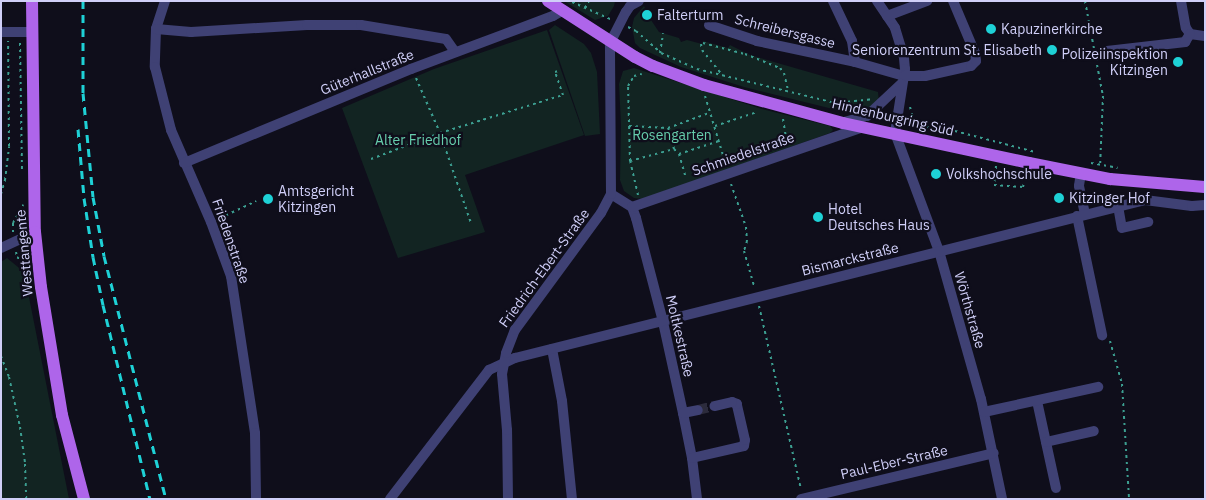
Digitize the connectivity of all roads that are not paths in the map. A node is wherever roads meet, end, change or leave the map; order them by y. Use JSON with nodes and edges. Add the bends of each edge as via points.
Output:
{"nodes":[{"id":1,"x":32,"y":1,"type":"edge"},
{"id":2,"x":165,"y":1,"type":"edge"},
{"id":3,"x":548,"y":1,"type":"edge"},
{"id":4,"x":833,"y":1,"type":"edge"},
{"id":5,"x":877,"y":1,"type":"edge"},
{"id":6,"x":927,"y":1,"type":"edge"},
{"id":7,"x":953,"y":1,"type":"edge"},
{"id":8,"x":1181,"y":1,"type":"edge"},
{"id":9,"x":632,"y":3,"type":"edge"},
{"id":10,"x":566,"y":6,"type":"edge"},
{"id":11,"x":887,"y":16,"type":"junction"},
{"id":12,"x":708,"y":26,"type":"dead end"},
{"id":13,"x":156,"y":30,"type":"junction"},
{"id":14,"x":1,"y":32,"type":"edge"},
{"id":15,"x":25,"y":32,"type":"junction"},
{"id":16,"x":1190,"y":34,"type":"junction"},
{"id":17,"x":1205,"y":36,"type":"edge"},
{"id":18,"x":610,"y":43,"type":"junction"},
{"id":19,"x":1107,"y":51,"type":"dead end"},
{"id":20,"x":455,"y":52,"type":"junction"},
{"id":21,"x":855,"y":62,"type":"junction"},
{"id":22,"x":903,"y":80,"type":"junction"},
{"id":23,"x":843,"y":122,"type":"junction"},
{"id":24,"x":863,"y":126,"type":"junction"},
{"id":25,"x":895,"y":133,"type":"junction"},
{"id":26,"x":184,"y":163,"type":"junction"},
{"id":27,"x":1084,"y":168,"type":"junction"},
{"id":28,"x":1205,"y":187,"type":"edge"},
{"id":29,"x":611,"y":194,"type":"junction"},
{"id":30,"x":1205,"y":205,"type":"edge"},
{"id":31,"x":1118,"y":206,"type":"junction"},
{"id":32,"x":632,"y":207,"type":"junction"},
{"id":33,"x":1081,"y":215,"type":"junction"},
{"id":34,"x":1148,"y":222,"type":"dead end"},
{"id":35,"x":35,"y":232,"type":"junction"},
{"id":36,"x":1,"y":248,"type":"edge"},
{"id":37,"x":939,"y":251,"type":"junction"},
{"id":38,"x":663,"y":322,"type":"junction"},
{"id":39,"x":1106,"y":336,"type":"road end"},
{"id":40,"x":552,"y":350,"type":"junction"},
{"id":41,"x":504,"y":363,"type":"junction"},
{"id":42,"x":1098,"y":387,"type":"dead end"},
{"id":43,"x":1037,"y":401,"type":"junction"},
{"id":44,"x":714,"y":406,"type":"tunnel mouth"},
{"id":45,"x":698,"y":410,"type":"tunnel mouth"},
{"id":46,"x":984,"y":412,"type":"junction"},
{"id":47,"x":683,"y":413,"type":"junction"},
{"id":48,"x":1094,"y":430,"type":"dead end"},
{"id":49,"x":1046,"y":442,"type":"junction"},
{"id":50,"x":994,"y":453,"type":"junction"},
{"id":51,"x":692,"y":458,"type":"junction"},
{"id":52,"x":1056,"y":488,"type":"dead end"},
{"id":53,"x":802,"y":498,"type":"edge"},
{"id":54,"x":84,"y":499,"type":"edge"},
{"id":55,"x":256,"y":499,"type":"edge"},
{"id":56,"x":390,"y":499,"type":"edge"},
{"id":57,"x":508,"y":499,"type":"edge"},
{"id":58,"x":572,"y":499,"type":"edge"},
{"id":59,"x":697,"y":499,"type":"edge"},
{"id":60,"x":1002,"y":499,"type":"edge"}],
"edges":[{"from":1,"to":15,"type":"main road","name":"Westtangente"},
{"from":2,"to":13,"type":"street","name":"Friedenstraße"},
{"from":3,"to":10,"type":"main road","name":"Hindenburgring Süd"},
{"from":4,"to":21,"type":"street","name":"Schreibersgasse","via":[[852,41]]},
{"from":5,"to":11,"type":"street"},
{"from":6,"to":11,"type":"street"},
{"from":7,"to":22,"type":"street","name":"Schreibersgasse","via":[[976,62],[948,72]]},
{"from":8,"to":16,"type":"street"},
{"from":9,"to":18,"type":"street"},
{"from":10,"to":18,"type":"main road","name":"Hindenburgring Süd"},
{"from":10,"to":20,"type":"street","name":"Güterhallstraße","via":[[540,21]]},
{"from":11,"to":22,"type":"street","via":[[901,46]]},
{"from":12,"to":21,"type":"street","name":"Schreibersgasse","via":[[757,41]]},
{"from":13,"to":20,"type":"street","via":[[192,32],[361,25],[446,39]]},
{"from":13,"to":26,"type":"street","name":"Friedenstraße","via":[[154,55],[159,87]]},
{"from":14,"to":15,"type":"street"},
{"from":15,"to":35,"type":"main road","name":"Westtangente"},
{"from":16,"to":17,"type":"street"},
{"from":16,"to":19,"type":"street","via":[[1184,42]]},
{"from":18,"to":23,"type":"main road","name":"Hindenburgring Süd","via":[[654,66],[704,85]]},
{"from":18,"to":29,"type":"street","name":"Friedrich-Ebert-Straße"},
{"from":20,"to":26,"type":"street","name":"Güterhallstraße"},
{"from":21,"to":22,"type":"street","name":"Schreibersgasse"},
{"from":22,"to":23,"type":"street","via":[[867,116]]},
{"from":22,"to":25,"type":"street"},
{"from":23,"to":24,"type":"main road","name":"Hindenburgring Süd"},
{"from":24,"to":25,"type":"main road","name":"Hindenburgring Süd"},
{"from":24,"to":32,"type":"street","name":"Schmiedelstraße"},
{"from":25,"to":27,"type":"main road","name":"Hindenburgring Süd","via":[[1028,163]]},
{"from":25,"to":37,"type":"street","name":"Wörthstraße"},
{"from":26,"to":55,"type":"street","name":"Friedenstraße","via":[[231,276],[255,432]]},
{"from":27,"to":28,"type":"main road","name":"Hindenburgring Süd","via":[[1104,178]]},
{"from":27,"to":33,"type":"street","via":[[1079,186]]},
{"from":29,"to":32,"type":"street"},
{"from":29,"to":41,"type":"street","name":"Friedrich-Ebert-Straße","via":[[601,213],[515,330]]},
{"from":30,"to":31,"type":"street","name":"Bismarckstraße","via":[[1145,200]]},
{"from":31,"to":33,"type":"street","name":"Bismarckstraße"},
{"from":31,"to":34,"type":"street","via":[[1122,228]]},
{"from":32,"to":38,"type":"street","name":"Moltkestraße"},
{"from":33,"to":37,"type":"street","name":"Bismarckstraße"},
{"from":33,"to":39,"type":"street"},
{"from":35,"to":36,"type":"street"},
{"from":35,"to":54,"type":"main road","name":"Westtangente","via":[[62,415]]},
{"from":37,"to":38,"type":"street","name":"Bismarckstraße"},
{"from":37,"to":46,"type":"street","name":"Wörthstraße"},
{"from":38,"to":40,"type":"street","name":"Bismarckstraße"},
{"from":38,"to":47,"type":"street","name":"Moltkestraße"},
{"from":40,"to":41,"type":"street","name":"Bismarckstraße"},
{"from":40,"to":58,"type":"street","via":[[562,401]]},
{"from":41,"to":56,"type":"street","via":[[489,370],[477,384]]},
{"from":41,"to":57,"type":"street","name":"Friedrich-Ebert-Straße"},
{"from":42,"to":43,"type":"street"},
{"from":43,"to":46,"type":"street"},
{"from":43,"to":49,"type":"street"},
{"from":44,"to":51,"type":"street","via":[[737,404],[745,443],[741,448]]},
{"from":45,"to":47,"type":"street"},
{"from":46,"to":50,"type":"street","name":"Wörthstraße"},
{"from":47,"to":51,"type":"street","name":"Moltkestraße"},
{"from":48,"to":49,"type":"street"},
{"from":49,"to":52,"type":"street"},
{"from":50,"to":53,"type":"street","name":"Paul-Eber-Straße"},
{"from":50,"to":60,"type":"street","name":"Wörthstraße"},
{"from":51,"to":59,"type":"street","name":"Moltkestraße"}]}
